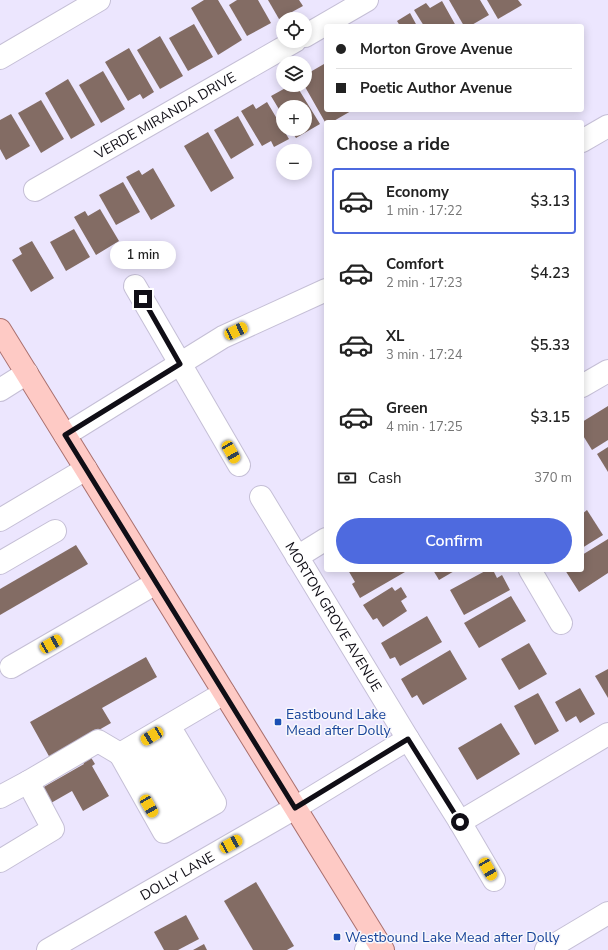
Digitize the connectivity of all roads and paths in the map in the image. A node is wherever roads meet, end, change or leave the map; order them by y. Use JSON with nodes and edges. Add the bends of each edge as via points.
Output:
{"nodes":[{"id":1,"x":99,"y":0,"type":"edge"},
{"id":2,"x":367,"y":0,"type":"edge"},
{"id":3,"x":344,"y":6,"type":"edge"},
{"id":4,"x":312,"y":31,"type":"edge"},
{"id":5,"x":284,"y":48,"type":"edge"},
{"id":6,"x":0,"y":58,"type":"edge"},
{"id":7,"x":608,"y":126,"type":"edge"},
{"id":8,"x":584,"y":140,"type":"edge"},
{"id":9,"x":35,"y":190,"type":"dead end"},
{"id":10,"x":135,"y":286,"type":"dead end"},
{"id":11,"x":324,"y":291,"type":"edge"},
{"id":12,"x":0,"y":330,"type":"edge"},
{"id":13,"x":180,"y":364,"type":"junction"},
{"id":14,"x":608,"y":371,"type":"edge"},
{"id":15,"x":27,"y":373,"type":"junction"},
{"id":16,"x":584,"y":385,"type":"edge"},
{"id":17,"x":0,"y":390,"type":"edge"},
{"id":18,"x":65,"y":435,"type":"junction"},
{"id":19,"x":239,"y":465,"type":"dead end"},
{"id":20,"x":86,"y":469,"type":"junction"},
{"id":21,"x":261,"y":497,"type":"dead end"},
{"id":22,"x":0,"y":520,"type":"edge"},
{"id":23,"x":56,"y":531,"type":"dead end"},
{"id":24,"x":324,"y":540,"type":"edge"},
{"id":25,"x":297,"y":556,"type":"junction"},
{"id":26,"x":0,"y":563,"type":"edge"},
{"id":27,"x":531,"y":572,"type":"edge"},
{"id":28,"x":156,"y":583,"type":"junction"},
{"id":29,"x":561,"y":623,"type":"dead end"},
{"id":30,"x":11,"y":667,"type":"dead end"},
{"id":31,"x":224,"y":693,"type":"junction"},
{"id":32,"x":608,"y":734,"type":"edge"},
{"id":33,"x":408,"y":739,"type":"junction"},
{"id":34,"x":145,"y":740,"type":"junction"},
{"id":35,"x":28,"y":782,"type":"junction"},
{"id":36,"x":0,"y":797,"type":"edge"},
{"id":37,"x":295,"y":808,"type":"junction"},
{"id":38,"x":460,"y":822,"type":"junction"},
{"id":39,"x":0,"y":861,"type":"edge"},
{"id":40,"x":494,"y":880,"type":"dead end"},
{"id":41,"x":608,"y":914,"type":"edge"},
{"id":42,"x":375,"y":947,"type":"edge"},
{"id":43,"x":48,"y":950,"type":"edge"},
{"id":44,"x":546,"y":950,"type":"edge"}],
"edges":[{"from":1,"to":6,"type":"street"},
{"from":2,"to":3,"type":"street"},
{"from":3,"to":4,"type":"street"},
{"from":5,"to":9,"type":"street","name":"VERDE MIRANDA DRIVE"},
{"from":7,"to":8,"type":"street"},
{"from":10,"to":13,"type":"street"},
{"from":11,"to":13,"type":"street","via":[[222,337]]},
{"from":12,"to":15,"type":"main road"},
{"from":13,"to":18,"type":"street"},
{"from":13,"to":19,"type":"street"},
{"from":14,"to":16,"type":"street"},
{"from":15,"to":17,"type":"street"},
{"from":15,"to":18,"type":"main road"},
{"from":18,"to":20,"type":"main road"},
{"from":20,"to":22,"type":"street"},
{"from":20,"to":28,"type":"main road"},
{"from":21,"to":25,"type":"street","name":"MORTON GROVE AVENUE"},
{"from":23,"to":26,"type":"street"},
{"from":24,"to":25,"type":"street"},
{"from":25,"to":33,"type":"street","name":"MORTON GROVE AVENUE"},
{"from":27,"to":29,"type":"street"},
{"from":28,"to":30,"type":"street"},
{"from":28,"to":31,"type":"main road"},
{"from":31,"to":34,"type":"street"},
{"from":31,"to":37,"type":"main road"},
{"from":32,"to":38,"type":"street"},
{"from":33,"to":37,"type":"street","name":"DOLLY LANE"},
{"from":33,"to":38,"type":"street","name":"MORTON GROVE AVENUE"},
{"from":34,"to":34,"type":"street","via":[[164,832],[190,817]]},
{"from":34,"to":35,"type":"street","via":[[98,741]]},
{"from":35,"to":36,"type":"street"},
{"from":35,"to":39,"type":"street","via":[[53,829]]},
{"from":37,"to":42,"type":"main road"},
{"from":37,"to":43,"type":"street","name":"DOLLY LANE"},
{"from":38,"to":40,"type":"street","name":"MORTON GROVE AVENUE"},
{"from":41,"to":44,"type":"street"}]}
